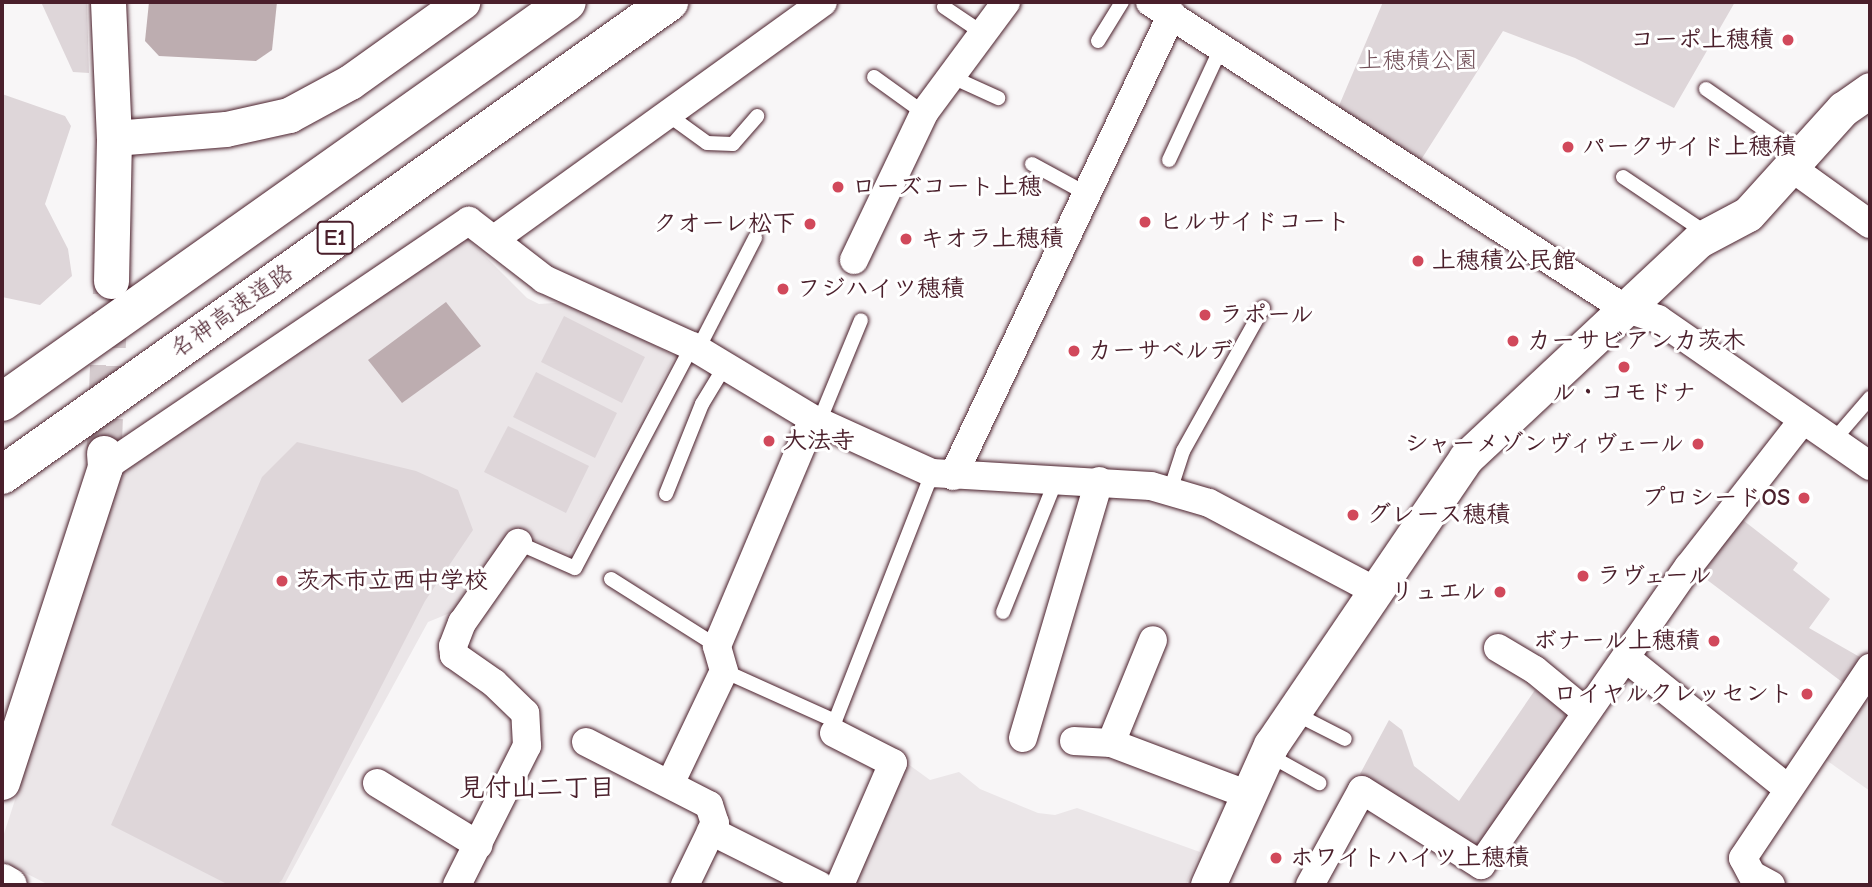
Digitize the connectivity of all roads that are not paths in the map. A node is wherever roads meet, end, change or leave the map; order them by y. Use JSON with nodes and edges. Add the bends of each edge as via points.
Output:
{"nodes":[{"id":1,"x":107,"y":2,"type":"edge"},
{"id":2,"x":463,"y":2,"type":"edge"},
{"id":3,"x":567,"y":2,"type":"edge"},
{"id":4,"x":669,"y":2,"type":"edge"},
{"id":5,"x":823,"y":2,"type":"edge"},
{"id":6,"x":1006,"y":2,"type":"edge"},
{"id":7,"x":1122,"y":2,"type":"edge"},
{"id":8,"x":944,"y":7,"type":"dead end"},
{"id":9,"x":1161,"y":8,"type":"edge"},
{"id":10,"x":984,"y":34,"type":"junction"},
{"id":11,"x":1098,"y":41,"type":"dead end"},
{"id":12,"x":1222,"y":46,"type":"junction"},
{"id":13,"x":952,"y":77,"type":"junction"},
{"id":14,"x":874,"y":78,"type":"dead end"},
{"id":15,"x":1706,"y":89,"type":"dead end"},
{"id":16,"x":1870,"y":90,"type":"edge"},
{"id":17,"x":998,"y":98,"type":"dead end"},
{"id":18,"x":924,"y":113,"type":"junction"},
{"id":19,"x":667,"y":114,"type":"junction"},
{"id":20,"x":757,"y":116,"type":"dead end"},
{"id":21,"x":114,"y":138,"type":"junction"},
{"id":22,"x":1169,"y":160,"type":"dead end"},
{"id":23,"x":1798,"y":162,"type":"junction"},
{"id":24,"x":1032,"y":164,"type":"dead end"},
{"id":25,"x":1623,"y":177,"type":"dead end"},
{"id":26,"x":1087,"y":194,"type":"junction"},
{"id":27,"x":1870,"y":224,"type":"edge"},
{"id":28,"x":1709,"y":234,"type":"junction"},
{"id":29,"x":496,"y":238,"type":"junction"},
{"id":30,"x":755,"y":238,"type":"dead end"},
{"id":31,"x":853,"y":260,"type":"dead end"},
{"id":32,"x":111,"y":281,"type":"tunnel mouth"},
{"id":33,"x":1262,"y":308,"type":"dead end"},
{"id":34,"x":1624,"y":308,"type":"junction"},
{"id":35,"x":860,"y":320,"type":"dead end"},
{"id":36,"x":695,"y":347,"type":"junction"},
{"id":37,"x":725,"y":366,"type":"junction"},
{"id":38,"x":1870,"y":398,"type":"edge"},
{"id":39,"x":2,"y":402,"type":"edge"},
{"id":40,"x":1803,"y":420,"type":"junction"},
{"id":41,"x":816,"y":421,"type":"junction"},
{"id":42,"x":1833,"y":441,"type":"junction"},
{"id":43,"x":104,"y":460,"type":"joint"},
{"id":44,"x":1870,"y":466,"type":"edge"},
{"id":45,"x":942,"y":474,"type":"junction"},
{"id":46,"x":2,"y":475,"type":"edge"},
{"id":47,"x":1057,"y":478,"type":"junction"},
{"id":48,"x":1099,"y":481,"type":"junction"},
{"id":49,"x":1170,"y":491,"type":"junction"},
{"id":50,"x":666,"y":494,"type":"dead end"},
{"id":51,"x":518,"y":542,"type":"joint"},
{"id":52,"x":611,"y":579,"type":"dead end"},
{"id":53,"x":1377,"y":592,"type":"junction"},
{"id":54,"x":1003,"y":612,"type":"dead end"},
{"id":55,"x":1153,"y":640,"type":"dead end"},
{"id":56,"x":1498,"y":648,"type":"dead end"},
{"id":57,"x":1626,"y":658,"type":"junction"},
{"id":58,"x":720,"y":659,"type":"junction"},
{"id":59,"x":1870,"y":668,"type":"edge"},
{"id":60,"x":1586,"y":712,"type":"junction"},
{"id":61,"x":1294,"y":713,"type":"junction"},
{"id":62,"x":835,"y":727,"type":"junction"},
{"id":63,"x":1023,"y":738,"type":"dead end"},
{"id":64,"x":1345,"y":739,"type":"dead end"},
{"id":65,"x":1074,"y":741,"type":"dead end"},
{"id":66,"x":586,"y":742,"type":"dead end"},
{"id":67,"x":1111,"y":743,"type":"junction"},
{"id":68,"x":1267,"y":754,"type":"junction"},
{"id":69,"x":2,"y":782,"type":"edge"},
{"id":70,"x":377,"y":783,"type":"dead end"},
{"id":71,"x":1320,"y":783,"type":"dead end"},
{"id":72,"x":670,"y":784,"type":"junction"},
{"id":73,"x":1787,"y":788,"type":"junction"},
{"id":74,"x":1246,"y":794,"type":"junction"},
{"id":75,"x":712,"y":831,"type":"junction"},
{"id":76,"x":478,"y":845,"type":"junction"},
{"id":77,"x":2,"y":881,"type":"edge"},
{"id":78,"x":9,"y":885,"type":"edge"},
{"id":79,"x":457,"y":885,"type":"edge"},
{"id":80,"x":685,"y":885,"type":"edge"},
{"id":81,"x":819,"y":885,"type":"edge"},
{"id":82,"x":840,"y":885,"type":"edge"},
{"id":83,"x":1208,"y":885,"type":"edge"},
{"id":84,"x":1310,"y":885,"type":"edge"},
{"id":85,"x":1771,"y":885,"type":"edge"}],
"edges":[{"from":1,"to":21,"type":"street"},
{"from":2,"to":21,"type":"street","via":[[350,82],[289,115],[226,129]]},
{"from":3,"to":39,"type":"highway","number":"E1"},
{"from":4,"to":46,"type":"highway","name":"名神高速道路","number":"E1"},
{"from":5,"to":19,"type":"street"},
{"from":6,"to":10,"type":"street"},
{"from":7,"to":11,"type":"lane"},
{"from":8,"to":10,"type":"lane"},
{"from":9,"to":12,"type":"street"},
{"from":9,"to":26,"type":"street"},
{"from":10,"to":13,"type":"street"},
{"from":12,"to":22,"type":"lane"},
{"from":12,"to":34,"type":"street"},
{"from":13,"to":17,"type":"lane"},
{"from":13,"to":18,"type":"street"},
{"from":14,"to":18,"type":"lane"},
{"from":15,"to":23,"type":"lane"},
{"from":16,"to":23,"type":"street","via":[[1843,109]]},
{"from":18,"to":31,"type":"street"},
{"from":19,"to":20,"type":"lane","via":[[707,143],[733,144]]},
{"from":19,"to":29,"type":"street"},
{"from":21,"to":32,"type":"street"},
{"from":23,"to":27,"type":"street"},
{"from":23,"to":28,"type":"street","via":[[1748,214]]},
{"from":24,"to":26,"type":"lane"},
{"from":25,"to":28,"type":"lane"},
{"from":26,"to":45,"type":"street"},
{"from":28,"to":34,"type":"street"},
{"from":29,"to":36,"type":"street","via":[[544,279]]},
{"from":29,"to":43,"type":"street","via":[[469,221]]},
{"from":30,"to":36,"type":"lane"},
{"from":33,"to":49,"type":"lane","via":[[1183,451]]},
{"from":34,"to":40,"type":"street","via":[[1658,319]]},
{"from":34,"to":53,"type":"street","via":[[1466,458]]},
{"from":35,"to":41,"type":"lane"},
{"from":36,"to":37,"type":"street"},
{"from":36,"to":51,"type":"lane","via":[[575,568]]},
{"from":37,"to":41,"type":"street"},
{"from":37,"to":50,"type":"lane","via":[[702,404]]},
{"from":38,"to":42,"type":"lane"},
{"from":40,"to":42,"type":"street"},
{"from":40,"to":57,"type":"street","via":[[1689,566]]},
{"from":41,"to":45,"type":"street"},
{"from":41,"to":58,"type":"street"},
{"from":42,"to":44,"type":"street"},
{"from":43,"to":69,"type":"street"},
{"from":45,"to":47,"type":"street"},
{"from":45,"to":62,"type":"lane"},
{"from":47,"to":48,"type":"street"},
{"from":47,"to":54,"type":"lane"},
{"from":48,"to":49,"type":"street"},
{"from":48,"to":63,"type":"street"},
{"from":49,"to":53,"type":"street","via":[[1209,503]]},
{"from":51,"to":76,"type":"street","via":[[462,623],[453,646],[454,656],[494,683],[525,713],[527,746]]},
{"from":52,"to":58,"type":"lane"},
{"from":53,"to":61,"type":"street"},
{"from":55,"to":67,"type":"street"},
{"from":56,"to":60,"type":"street","via":[[1535,670]]},
{"from":57,"to":60,"type":"street"},
{"from":57,"to":73,"type":"street"},
{"from":58,"to":62,"type":"lane"},
{"from":58,"to":72,"type":"street"},
{"from":59,"to":73,"type":"street"},
{"from":60,"to":84,"type":"street","via":[[1482,865],[1362,790]]},
{"from":61,"to":64,"type":"lane"},
{"from":61,"to":68,"type":"street"},
{"from":62,"to":82,"type":"street","via":[[893,763]]},
{"from":65,"to":67,"type":"street"},
{"from":66,"to":72,"type":"street"},
{"from":67,"to":74,"type":"street"},
{"from":68,"to":71,"type":"lane"},
{"from":68,"to":74,"type":"street"},
{"from":70,"to":76,"type":"street"},
{"from":72,"to":75,"type":"street","via":[[709,806],[715,817]]},
{"from":73,"to":85,"type":"street","via":[[1743,858],[1752,875]]},
{"from":74,"to":83,"type":"street"},
{"from":75,"to":80,"type":"street"},
{"from":75,"to":81,"type":"street"},
{"from":76,"to":79,"type":"street"},
{"from":77,"to":78,"type":"street"}]}
